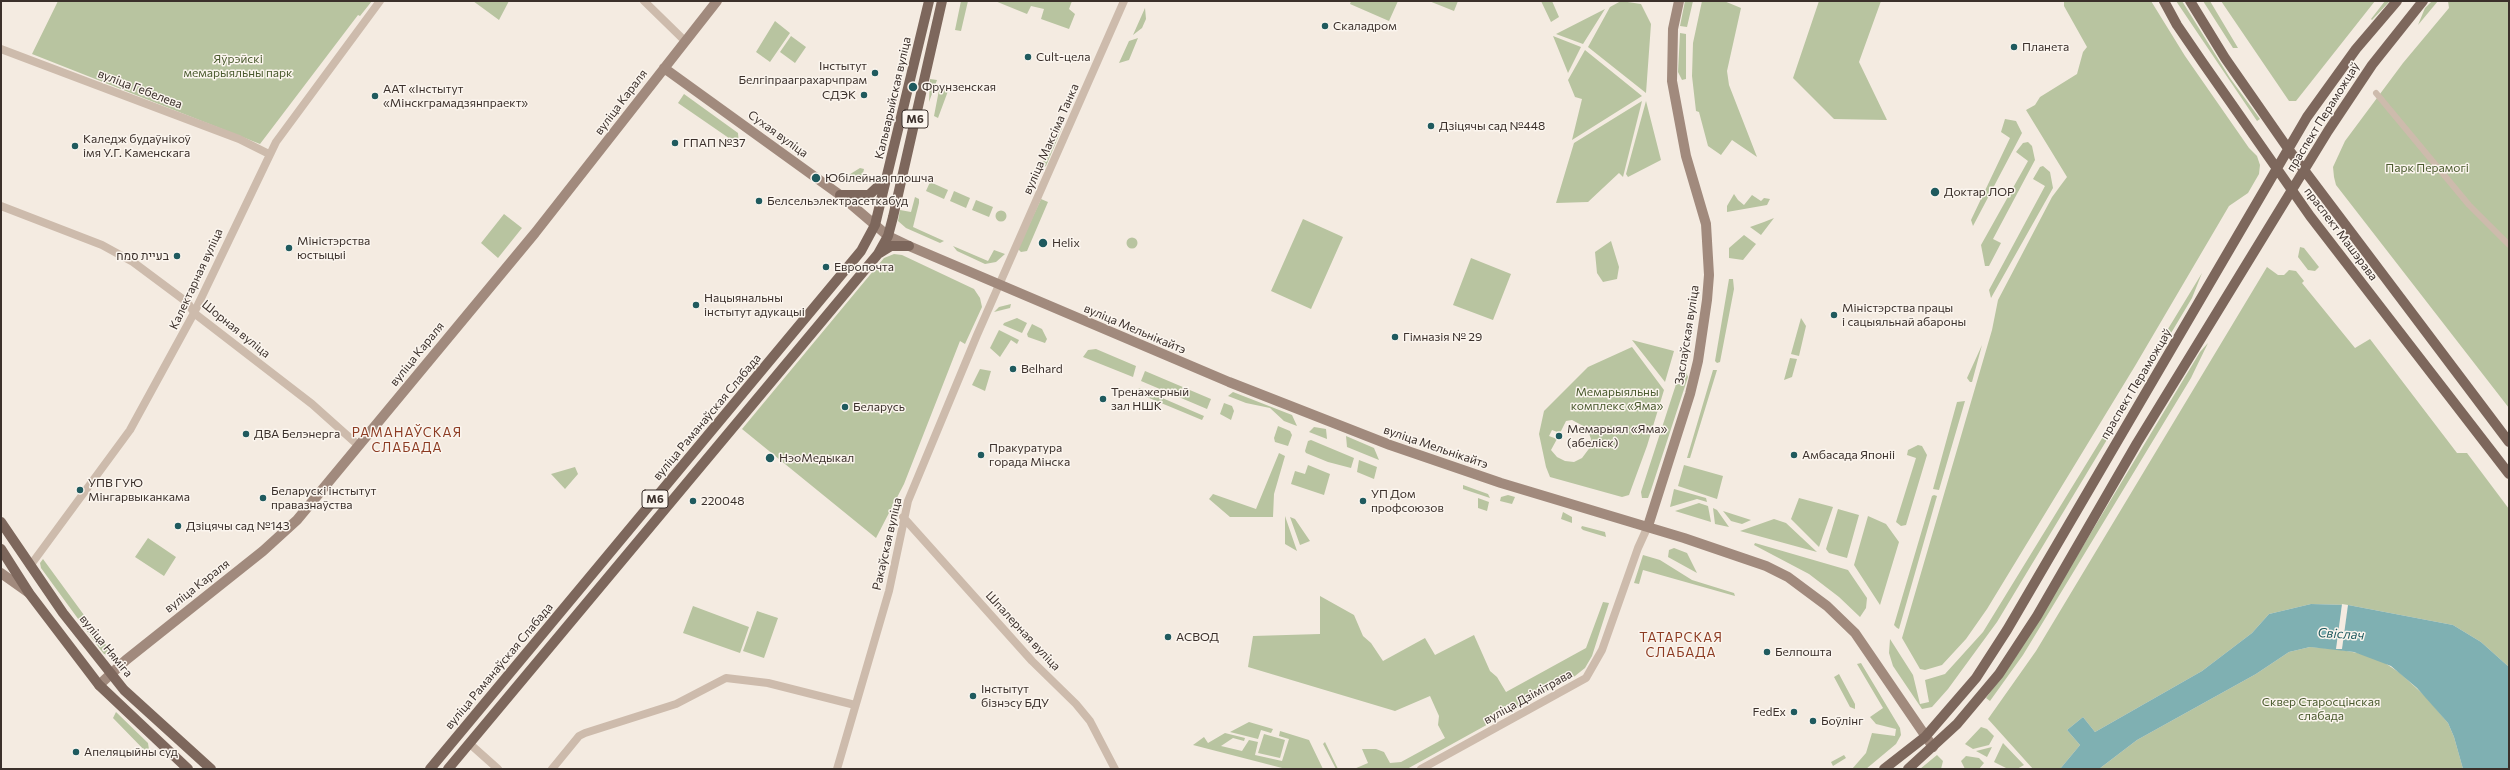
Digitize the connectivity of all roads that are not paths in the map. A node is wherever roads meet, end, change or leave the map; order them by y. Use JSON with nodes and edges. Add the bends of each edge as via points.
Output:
{"nodes":[{"id":1,"x":380,"y":1,"type":"edge"},
{"id":2,"x":644,"y":1,"type":"edge"},
{"id":3,"x":717,"y":1,"type":"edge"},
{"id":4,"x":929,"y":1,"type":"edge"},
{"id":5,"x":942,"y":1,"type":"edge"},
{"id":6,"x":1124,"y":1,"type":"edge"},
{"id":7,"x":1679,"y":1,"type":"edge"},
{"id":8,"x":2164,"y":1,"type":"edge"},
{"id":9,"x":2190,"y":1,"type":"edge"},
{"id":10,"x":2398,"y":1,"type":"edge"},
{"id":11,"x":2423,"y":1,"type":"edge"},
{"id":12,"x":685,"y":41,"type":"junction"},
{"id":13,"x":1,"y":49,"type":"edge"},
{"id":14,"x":664,"y":68,"type":"junction"},
{"id":15,"x":2376,"y":93,"type":"dead end"},
{"id":16,"x":2289,"y":150,"type":"junction"},
{"id":17,"x":269,"y":154,"type":"junction"},
{"id":18,"x":2278,"y":169,"type":"junction"},
{"id":19,"x":2304,"y":171,"type":"junction"},
{"id":20,"x":888,"y":177,"type":"junction"},
{"id":21,"x":2292,"y":191,"type":"junction"},
{"id":22,"x":840,"y":195,"type":"junction"},
{"id":23,"x":1,"y":206,"type":"edge"},
{"id":24,"x":875,"y":225,"type":"junction"},
{"id":25,"x":888,"y":236,"type":"junction"},
{"id":26,"x":2509,"y":245,"type":"edge"},
{"id":27,"x":909,"y":246,"type":"junction"},
{"id":28,"x":878,"y":254,"type":"junction"},
{"id":29,"x":999,"y":286,"type":"junction"},
{"id":30,"x":194,"y":313,"type":"junction"},
{"id":31,"x":2509,"y":442,"type":"edge"},
{"id":32,"x":359,"y":446,"type":"junction"},
{"id":33,"x":2509,"y":474,"type":"edge"},
{"id":34,"x":903,"y":517,"type":"junction"},
{"id":35,"x":1,"y":522,"type":"edge"},
{"id":36,"x":1648,"y":526,"type":"junction"},
{"id":37,"x":1,"y":549,"type":"edge"},
{"id":38,"x":30,"y":566,"type":"junction"},
{"id":39,"x":1,"y":573,"type":"edge"},
{"id":40,"x":29,"y":593,"type":"junction"},
{"id":41,"x":111,"y":674,"type":"junction"},
{"id":42,"x":99,"y":685,"type":"junction"},
{"id":43,"x":855,"y":705,"type":"junction"},
{"id":44,"x":1925,"y":737,"type":"junction"},
{"id":45,"x":470,"y":744,"type":"junction"},
{"id":46,"x":1933,"y":747,"type":"junction"},
{"id":47,"x":188,"y":769,"type":"edge"},
{"id":48,"x":211,"y":769,"type":"edge"},
{"id":49,"x":430,"y":769,"type":"edge"},
{"id":50,"x":448,"y":769,"type":"edge"},
{"id":51,"x":498,"y":769,"type":"edge"},
{"id":52,"x":552,"y":769,"type":"edge"},
{"id":53,"x":837,"y":769,"type":"edge"},
{"id":54,"x":1115,"y":769,"type":"edge"},
{"id":55,"x":1421,"y":769,"type":"edge"},
{"id":56,"x":1884,"y":769,"type":"edge"},
{"id":57,"x":1908,"y":769,"type":"edge"}],
"edges":[{"from":1,"to":17,"type":"street","name":"Калектарная вуліца"},
{"from":2,"to":12,"type":"street"},
{"from":3,"to":12,"type":"main road","name":"вуліца Караля"},
{"from":4,"to":20,"type":"main road","name":"Кальварыйская вуліца","number":"М6"},
{"from":5,"to":25,"type":"main road","number":"М6"},
{"from":6,"to":29,"type":"street","name":"вуліца Максіма Танка"},
{"from":7,"to":36,"type":"main road","name":"Заслаўская вуліца","via":[[1673,29],[1672,81],[1686,156],[1706,224],[1708,300],[1690,394]]},
{"from":8,"to":18,"type":"main road","name":"праспект Машэрава","via":[[2190,44]]},
{"from":9,"to":16,"type":"main road","name":"праспект Машэрава","via":[[2225,58]]},
{"from":10,"to":16,"type":"main road","name":"праспект Пераможцаў","via":[[2347,61],[2317,103]]},
{"from":11,"to":19,"type":"main road","name":"праспект Пераможцаў","via":[[2372,65]]},
{"from":12,"to":14,"type":"main road","name":"вуліца Караля"},
{"from":13,"to":17,"type":"street","name":"вуліца Гебелева","via":[[239,139]]},
{"from":14,"to":22,"type":"main road","name":"Сухая вуліца"},
{"from":14,"to":32,"type":"main road","name":"вуліца Караля","via":[[539,228]]},
{"from":15,"to":26,"type":"street","via":[[2466,201]]},
{"from":16,"to":18,"type":"main road","name":"праспект Пераможцаў"},
{"from":16,"to":19,"type":"main road","name":"праспект Машэрава"},
{"from":17,"to":30,"type":"street","name":"Калектарная вуліца"},
{"from":18,"to":21,"type":"main road","name":"праспект Машэрава"},
{"from":18,"to":44,"type":"main road","name":"праспект Пераможцаў","via":[[2008,630],[1976,678]]},
{"from":19,"to":21,"type":"main road","name":"праспект Пераможцаў"},
{"from":19,"to":31,"type":"main road","name":"праспект Машэрава"},
{"from":20,"to":22,"type":"main road","via":[[870,195]]},
{"from":20,"to":24,"type":"main road","name":"Кальварыйская вуліца","number":"М6"},
{"from":21,"to":33,"type":"main road","name":"праспект Машэрава"},
{"from":21,"to":46,"type":"main road","name":"праспект Пераможцаў","via":[[2137,443],[2037,616],[1990,685]]},
{"from":22,"to":24,"type":"main road","name":"Сухая вуліца"},
{"from":23,"to":30,"type":"street","name":"Шорная вуліца","via":[[99,244],[124,257],[188,303]]},
{"from":24,"to":25,"type":"main road","name":"Сухая вуліца"},
{"from":24,"to":49,"type":"main road","name":"вуліца Раманаўская Слабада","number":"М6","via":[[861,251]]},
{"from":25,"to":27,"type":"main road","name":"вуліца Мельнікайтэ"},
{"from":25,"to":28,"type":"main road","number":"М6"},
{"from":27,"to":28,"type":"main road","via":[[896,245]]},
{"from":27,"to":29,"type":"main road","name":"вуліца Мельнікайтэ"},
{"from":28,"to":45,"type":"main road","number":"М6"},
{"from":29,"to":34,"type":"street","name":"Ракаўская вуліца","via":[[948,402]]},
{"from":29,"to":36,"type":"main road","name":"вуліца Мельнікайтэ","via":[[1234,384],[1390,445],[1501,482]]},
{"from":30,"to":32,"type":"street","name":"Шорная вуліца","via":[[312,404]]},
{"from":30,"to":38,"type":"street","name":"Калектарная вуліца","via":[[130,430]]},
{"from":32,"to":41,"type":"main road","name":"вуліца Караля","via":[[281,535]]},
{"from":34,"to":43,"type":"street","name":"Ракаўская вуліца","via":[[892,580]]},
{"from":34,"to":54,"type":"street","name":"Шпалерная вуліца","via":[[1032,661],[1076,704],[1090,721]]},
{"from":35,"to":38,"type":"main road","name":"вуліца Няміга"},
{"from":36,"to":44,"type":"main road","name":"вуліца Мельнікайтэ","via":[[1766,566],[1807,589],[1867,648]]},
{"from":36,"to":55,"type":"street","name":"вуліца Дзімітрава","via":[[1602,650],[1586,678]]},
{"from":37,"to":40,"type":"main road"},
{"from":38,"to":41,"type":"main road","name":"вуліца Няміга"},
{"from":39,"to":40,"type":"main road"},
{"from":40,"to":42,"type":"main road"},
{"from":41,"to":42,"type":"main road","name":"вуліца Караля"},
{"from":41,"to":48,"type":"main road","name":"вуліца Няміга","via":[[124,690]]},
{"from":42,"to":47,"type":"main road"},
{"from":43,"to":52,"type":"street","via":[[768,683],[726,678],[676,704],[585,732]]},
{"from":43,"to":53,"type":"street","name":"Ракаўская вуліца"},
{"from":44,"to":46,"type":"main road","name":"вуліца Мельнікайтэ"},
{"from":44,"to":56,"type":"main road","name":"праспект Пераможцаў"},
{"from":45,"to":50,"type":"main road","number":"М6"},
{"from":45,"to":51,"type":"street"},
{"from":46,"to":57,"type":"main road","name":"праспект Пераможцаў"}]}
